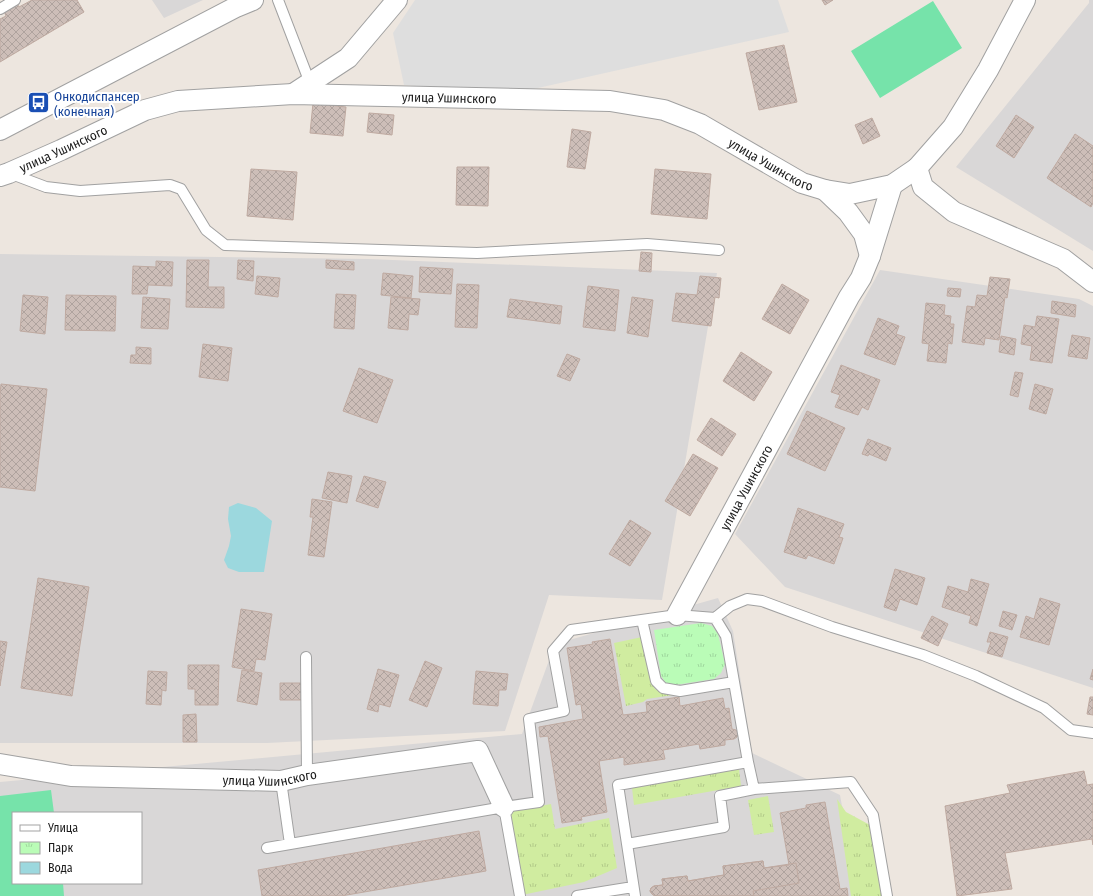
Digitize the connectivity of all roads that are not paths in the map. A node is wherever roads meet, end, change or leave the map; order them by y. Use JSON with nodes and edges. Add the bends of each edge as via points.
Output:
{"nodes":[{"id":1,"x":15,"y":0,"type":"edge"},
{"id":2,"x":254,"y":0,"type":"edge"},
{"id":3,"x":278,"y":0,"type":"edge"},
{"id":4,"x":397,"y":0,"type":"edge"},
{"id":5,"x":1025,"y":0,"type":"edge"},
{"id":6,"x":0,"y":9,"type":"edge"},
{"id":7,"x":310,"y":83,"type":"junction"},
{"id":8,"x":293,"y":94,"type":"junction"},
{"id":9,"x":0,"y":130,"type":"edge"},
{"id":10,"x":918,"y":168,"type":"junction"},
{"id":11,"x":4,"y":175,"type":"edge"},
{"id":12,"x":892,"y":185,"type":"junction"},
{"id":13,"x":825,"y":190,"type":"junction"},
{"id":14,"x":720,"y":250,"type":"dead end"},
{"id":15,"x":870,"y":256,"type":"junction"},
{"id":16,"x":1093,"y":282,"type":"edge"},
{"id":17,"x":677,"y":616,"type":"junction"},
{"id":18,"x":715,"y":618,"type":"junction"},
{"id":19,"x":642,"y":620,"type":"junction"},
{"id":20,"x":306,"y":657,"type":"dead end"},
{"id":21,"x":734,"y":682,"type":"junction"},
{"id":22,"x":1093,"y":733,"type":"edge"},
{"id":23,"x":748,"y":762,"type":"junction"},
{"id":24,"x":0,"y":764,"type":"edge"},
{"id":25,"x":307,"y":775,"type":"junction"},
{"id":26,"x":281,"y":781,"type":"junction"},
{"id":27,"x":754,"y":789,"type":"junction"},
{"id":28,"x":504,"y":807,"type":"junction"},
{"id":29,"x":290,"y":844,"type":"junction"},
{"id":30,"x":627,"y":844,"type":"junction"},
{"id":31,"x":267,"y":848,"type":"dead end"},
{"id":32,"x":634,"y":892,"type":"edge"},
{"id":33,"x":520,"y":896,"type":"edge"},
{"id":34,"x":577,"y":896,"type":"edge"},
{"id":35,"x":887,"y":896,"type":"edge"}],
"edges":[{"from":1,"to":6,"type":"lane"},
{"from":2,"to":9,"type":"street"},
{"from":3,"to":7,"type":"lane"},
{"from":4,"to":7,"type":"street","via":[[348,58]]},
{"from":5,"to":10,"type":"street","name":"улица Ушинского","via":[[988,70],[953,127]]},
{"from":7,"to":8,"type":"street"},
{"from":8,"to":11,"type":"street","name":"улица Ушинского","via":[[178,101],[145,110]]},
{"from":8,"to":13,"type":"street","name":"улица Ушинского","via":[[610,101],[664,110],[700,124],[802,183]]},
{"from":10,"to":12,"type":"street","name":"улица Ушинского"},
{"from":10,"to":16,"type":"street","via":[[923,187],[954,212],[1063,259]]},
{"from":11,"to":14,"type":"lane","via":[[46,187],[80,191],[170,185],[181,189],[206,230],[226,244],[478,253],[647,244]]},
{"from":12,"to":13,"type":"street","name":"улица Ушинского","via":[[850,194]]},
{"from":12,"to":15,"type":"street","name":"улица Ушинского"},
{"from":13,"to":15,"type":"street","via":[[848,212],[864,234]]},
{"from":15,"to":17,"type":"street","name":"улица Ушинского","via":[[861,278]]},
{"from":17,"to":18,"type":"lane"},
{"from":17,"to":19,"type":"lane"},
{"from":18,"to":21,"type":"lane","via":[[726,636]]},
{"from":18,"to":22,"type":"lane","via":[[730,606],[747,599],[762,601],[832,627],[923,655],[976,676],[1044,708],[1071,730]]},
{"from":19,"to":21,"type":"lane","via":[[656,681],[663,688],[680,691]]},
{"from":19,"to":28,"type":"lane","via":[[571,630],[552,651],[564,711],[530,719],[539,802]]},
{"from":20,"to":25,"type":"lane"},
{"from":21,"to":23,"type":"lane"},
{"from":23,"to":27,"type":"lane"},
{"from":23,"to":30,"type":"lane","via":[[618,785]]},
{"from":24,"to":26,"type":"street","name":"улица Ушинского","via":[[71,776]]},
{"from":25,"to":26,"type":"street","name":"улица Ушинского"},
{"from":25,"to":28,"type":"street","name":"улица Ушинского","via":[[478,751]]},
{"from":26,"to":29,"type":"lane"},
{"from":27,"to":30,"type":"lane","via":[[720,796],[724,827]]},
{"from":27,"to":35,"type":"lane","via":[[851,782],[873,815]]},
{"from":28,"to":29,"type":"lane"},
{"from":28,"to":33,"type":"lane"},
{"from":29,"to":31,"type":"lane"},
{"from":30,"to":32,"type":"lane"},
{"from":32,"to":34,"type":"lane"}]}
